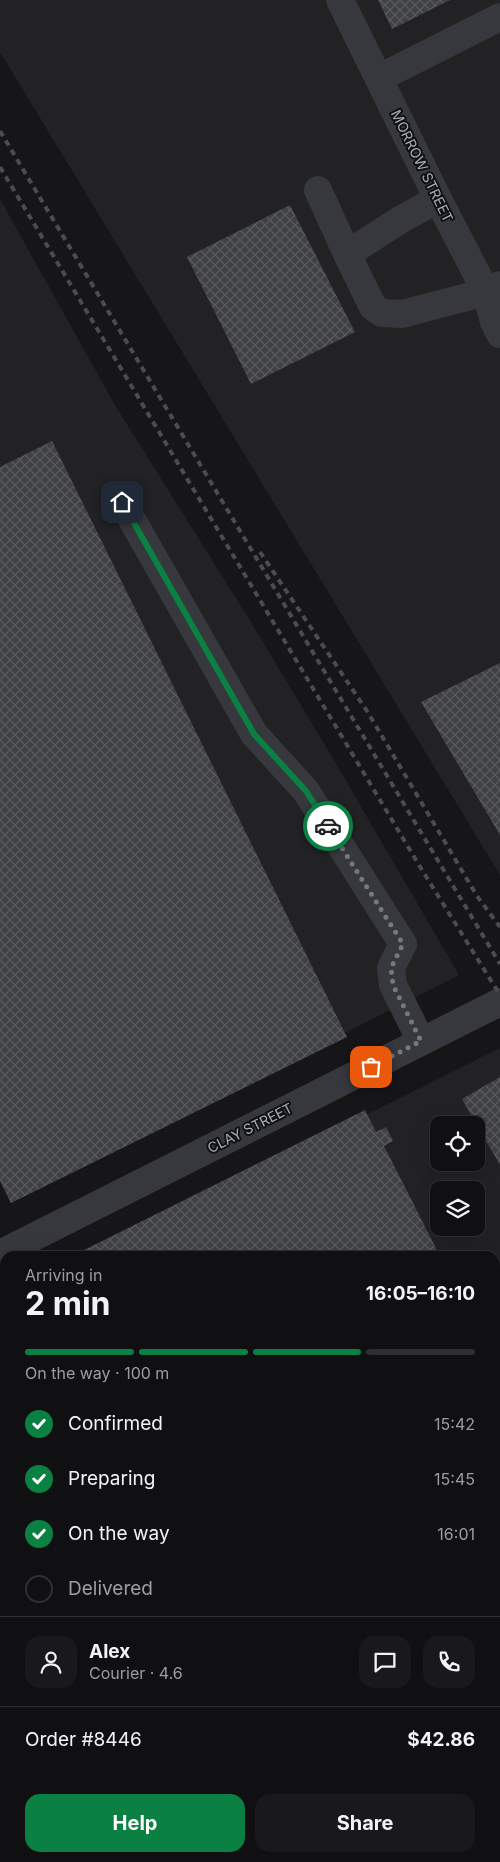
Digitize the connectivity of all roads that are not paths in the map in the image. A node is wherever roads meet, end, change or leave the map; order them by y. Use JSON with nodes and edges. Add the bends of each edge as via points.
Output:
{"nodes":[{"id":1,"x":340,"y":0,"type":"edge"},
{"id":2,"x":500,"y":17,"type":"edge"},
{"id":3,"x":379,"y":78,"type":"junction"},
{"id":4,"x":318,"y":190,"type":"dead end"},
{"id":5,"x":438,"y":199,"type":"junction"},
{"id":6,"x":347,"y":254,"type":"junction"},
{"id":7,"x":493,"y":289,"type":"edge"},
{"id":8,"x":500,"y":334,"type":"edge"},
{"id":9,"x":122,"y":502,"type":"dead end"},
{"id":10,"x":500,"y":1002,"type":"edge"},
{"id":11,"x":421,"y":1041,"type":"junction"},
{"id":12,"x":3,"y":1251,"type":"edge"}],
"edges":[{"from":1,"to":3,"type":"street","name":"MORROW STREET"},
{"from":2,"to":3,"type":"street"},
{"from":3,"to":5,"type":"street","name":"MORROW STREET"},
{"from":4,"to":6,"type":"street"},
{"from":5,"to":6,"type":"street"},
{"from":5,"to":7,"type":"street","name":"MORROW STREET"},
{"from":6,"to":7,"type":"street","via":[[374,307],[382,313],[402,314]]},
{"from":7,"to":8,"type":"street","name":"MORROW STREET","via":[[494,322]]},
{"from":9,"to":11,"type":"street","via":[[254,734],[306,791],[403,944],[391,968],[393,985]]},
{"from":10,"to":11,"type":"street","name":"CLAY STREET"},
{"from":11,"to":12,"type":"street","name":"CLAY STREET"}]}
